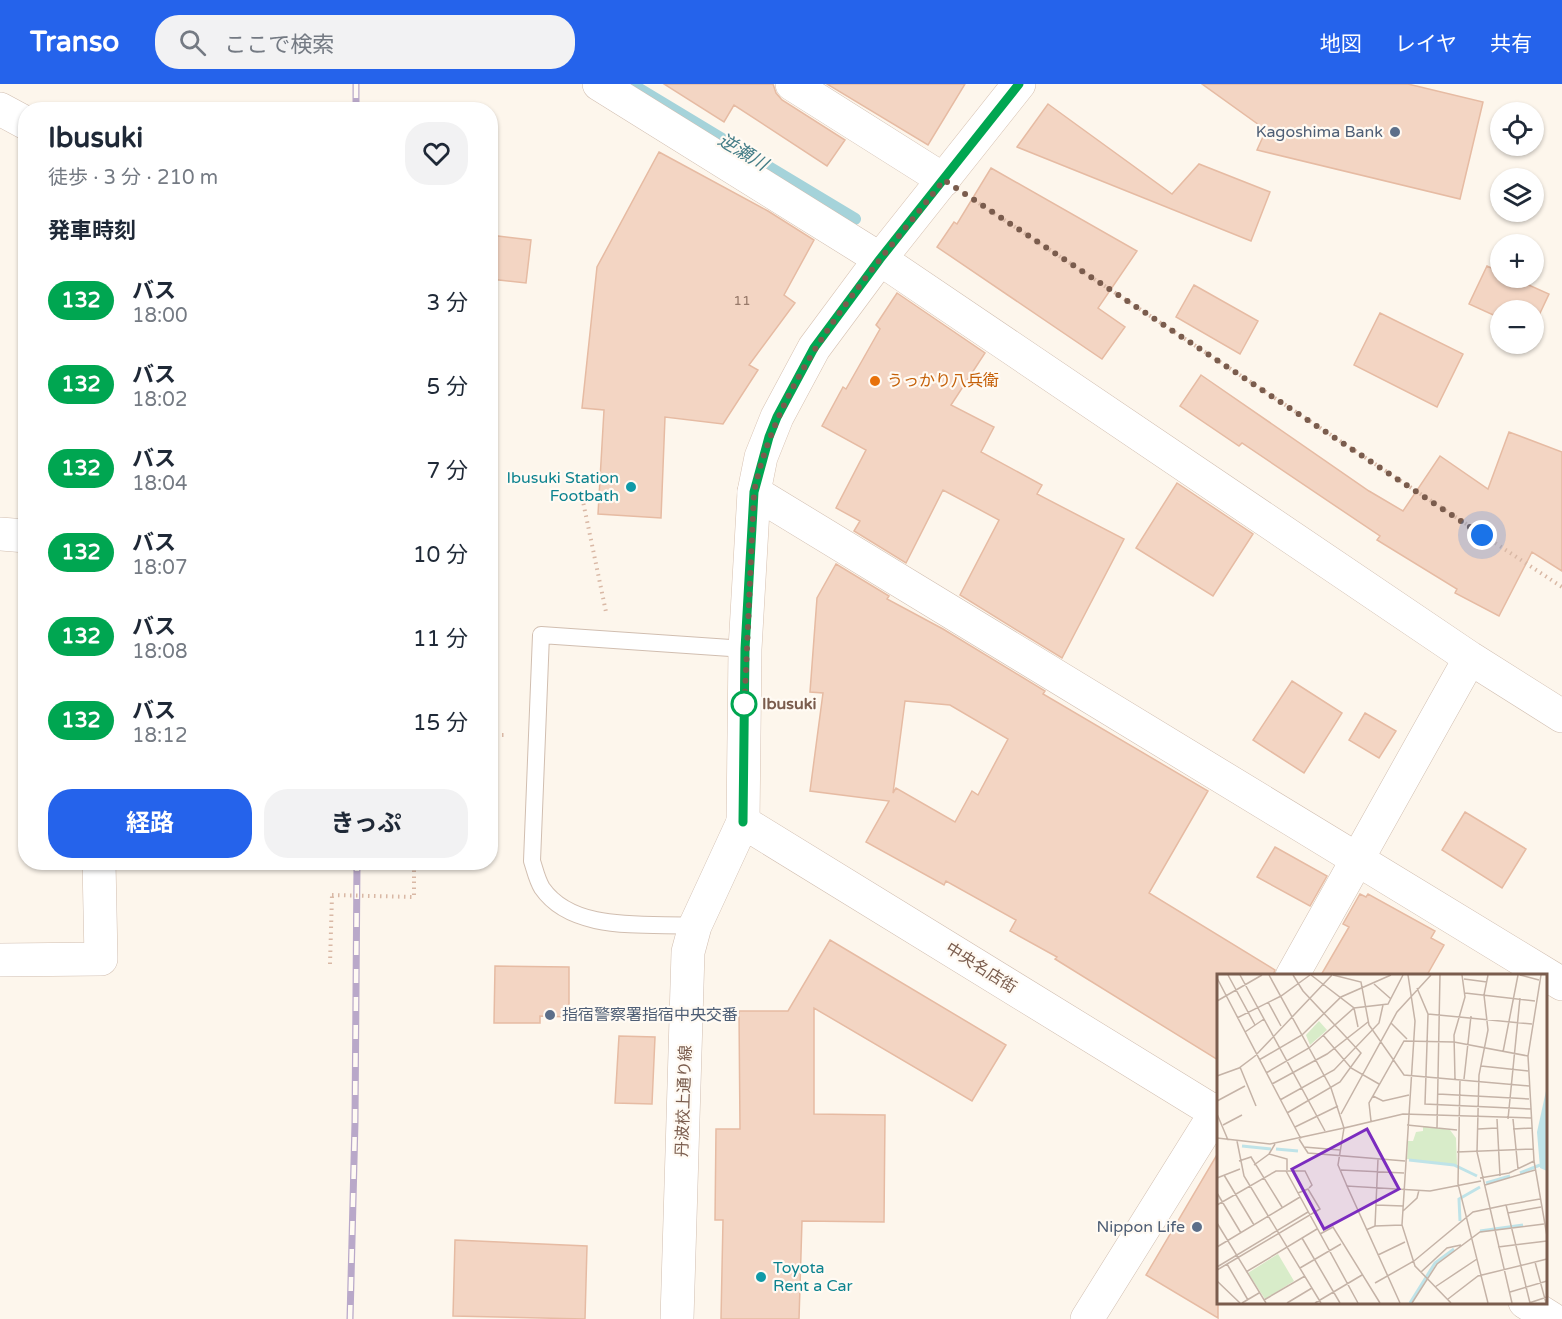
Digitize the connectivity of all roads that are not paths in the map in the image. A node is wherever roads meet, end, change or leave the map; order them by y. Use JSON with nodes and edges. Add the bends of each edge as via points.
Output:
{"nodes":[{"id":1,"x":599,"y":84,"type":"edge"},
{"id":2,"x":792,"y":84,"type":"edge"},
{"id":3,"x":1019,"y":84,"type":"edge"},
{"id":4,"x":0,"y":110,"type":"edge"},
{"id":5,"x":18,"y":119,"type":"edge"},
{"id":6,"x":944,"y":180,"type":"junction"},
{"id":7,"x":880,"y":259,"type":"junction"},
{"id":8,"x":754,"y":492,"type":"junction"},
{"id":9,"x":0,"y":534,"type":"edge"},
{"id":10,"x":18,"y":535,"type":"edge"},
{"id":11,"x":745,"y":649,"type":"junction"},
{"id":12,"x":1470,"y":657,"type":"junction"},
{"id":13,"x":1562,"y":716,"type":"edge"},
{"id":14,"x":743,"y":822,"type":"junction"},
{"id":15,"x":1356,"y":859,"type":"junction"},
{"id":16,"x":99,"y":870,"type":"edge"},
{"id":17,"x":695,"y":926,"type":"junction"},
{"id":18,"x":0,"y":960,"type":"edge"},
{"id":19,"x":1293,"y":974,"type":"edge"},
{"id":20,"x":1546,"y":974,"type":"edge"},
{"id":21,"x":1547,"y":975,"type":"edge"},
{"id":22,"x":1562,"y":984,"type":"edge"},
{"id":23,"x":1217,"y":1111,"type":"edge"},
{"id":24,"x":1217,"y":1114,"type":"edge"},
{"id":25,"x":1528,"y":1304,"type":"edge"},
{"id":26,"x":677,"y":1319,"type":"edge"},
{"id":27,"x":1087,"y":1319,"type":"edge"},
{"id":28,"x":1552,"y":1319,"type":"edge"}],
"edges":[{"from":1,"to":7,"type":"street"},
{"from":2,"to":6,"type":"street"},
{"from":3,"to":6,"type":"street"},
{"from":4,"to":5,"type":"street"},
{"from":6,"to":7,"type":"street"},
{"from":7,"to":8,"type":"street","via":[[814,348],[777,417],[761,458]]},
{"from":7,"to":12,"type":"street"},
{"from":8,"to":11,"type":"street"},
{"from":8,"to":15,"type":"street"},
{"from":9,"to":10,"type":"street"},
{"from":11,"to":14,"type":"street"},
{"from":11,"to":17,"type":"lane","via":[[541,635],[532,861],[542,887],[561,908],[596,921]]},
{"from":12,"to":13,"type":"street"},
{"from":12,"to":15,"type":"street"},
{"from":14,"to":17,"type":"street","name":"丹波校上通り線"},
{"from":14,"to":23,"type":"street","name":"中央名店街"},
{"from":15,"to":19,"type":"street"},
{"from":15,"to":20,"type":"street"},
{"from":16,"to":18,"type":"street","via":[[101,959]]},
{"from":17,"to":26,"type":"street","name":"丹波校上通り線","via":[[688,952]]},
{"from":21,"to":22,"type":"street"},
{"from":24,"to":27,"type":"street"},
{"from":25,"to":28,"type":"street"}]}
